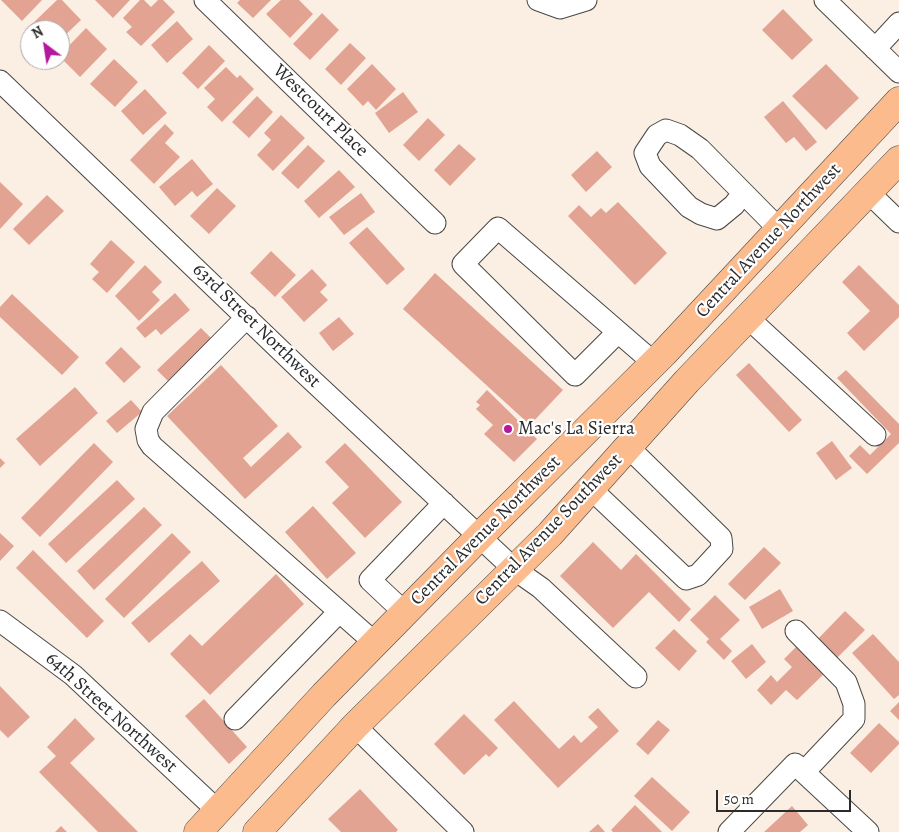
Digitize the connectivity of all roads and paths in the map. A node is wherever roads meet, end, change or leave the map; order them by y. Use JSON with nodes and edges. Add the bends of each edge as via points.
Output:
{"nodes":[{"id":1,"x":205,"y":0,"type":"edge"},
{"id":2,"x":538,"y":0,"type":"edge"},
{"id":3,"x":586,"y":0,"type":"edge"},
{"id":4,"x":825,"y":0,"type":"edge"},
{"id":5,"x":899,"y":23,"type":"edge"},
{"id":6,"x":875,"y":48,"type":"junction"},
{"id":7,"x":899,"y":72,"type":"edge"},
{"id":8,"x":0,"y":81,"type":"edge"},
{"id":9,"x":899,"y":101,"type":"edge"},
{"id":10,"x":899,"y":160,"type":"edge"},
{"id":11,"x":868,"y":192,"type":"junction"},
{"id":12,"x":744,"y":193,"type":"junction"},
{"id":13,"x":899,"y":222,"type":"edge"},
{"id":14,"x":434,"y":223,"type":"dead end"},
{"id":15,"x":780,"y":230,"type":"junction"},
{"id":16,"x":246,"y":318,"type":"junction"},
{"id":17,"x":748,"y":318,"type":"junction"},
{"id":18,"x":618,"y":332,"type":"junction"},
{"id":19,"x":654,"y":363,"type":"junction"},
{"id":20,"x":875,"y":435,"type":"dead end"},
{"id":21,"x":628,"y":447,"type":"junction"},
{"id":22,"x":591,"y":489,"type":"junction"},
{"id":23,"x":444,"y":503,"type":"junction"},
{"id":24,"x":480,"y":536,"type":"junction"},
{"id":25,"x":514,"y":569,"type":"junction"},
{"id":26,"x":338,"y":612,"type":"junction"},
{"id":27,"x":405,"y":613,"type":"junction"},
{"id":28,"x":0,"y":621,"type":"edge"},
{"id":29,"x":796,"y":631,"type":"dead end"},
{"id":30,"x":375,"y":643,"type":"junction"},
{"id":31,"x":636,"y":678,"type":"dead end"},
{"id":32,"x":235,"y":719,"type":"dead end"},
{"id":33,"x":355,"y":726,"type":"junction"},
{"id":34,"x":799,"y":768,"type":"junction"},
{"id":35,"x":218,"y":811,"type":"junction"},
{"id":36,"x":198,"y":832,"type":"edge"},
{"id":37,"x":257,"y":832,"type":"edge"},
{"id":38,"x":463,"y":832,"type":"edge"},
{"id":39,"x":729,"y":832,"type":"edge"},
{"id":40,"x":868,"y":832,"type":"edge"}],
"edges":[{"from":1,"to":14,"type":"street","name":"Westcourt Place"},
{"from":2,"to":3,"type":"street","via":[[560,8]]},
{"from":4,"to":6,"type":"street"},
{"from":5,"to":6,"type":"street"},
{"from":6,"to":7,"type":"street"},
{"from":8,"to":16,"type":"street","name":"63rd Street Northwest"},
{"from":9,"to":15,"type":"main road","name":"Central Avenue Northwest"},
{"from":10,"to":11,"type":"main road","name":"Central Avenue Southwest"},
{"from":11,"to":13,"type":"street"},
{"from":11,"to":17,"type":"main road","name":"Central Avenue Southwest"},
{"from":12,"to":12,"type":"street","via":[[700,149],[680,135],[666,130],[657,135],[645,153],[650,166],[688,207],[701,214],[717,219]]},
{"from":12,"to":15,"type":"street"},
{"from":15,"to":19,"type":"main road","name":"Central Avenue Northwest"},
{"from":16,"to":23,"type":"street","name":"63rd Street Northwest"},
{"from":16,"to":26,"type":"street","via":[[154,412],[146,429],[148,440]]},
{"from":17,"to":20,"type":"street"},
{"from":17,"to":21,"type":"main road","name":"Central Avenue Southwest"},
{"from":18,"to":18,"type":"street","via":[[498,228],[463,264],[575,375]]},
{"from":18,"to":19,"type":"street"},
{"from":19,"to":24,"type":"main road","name":"Central Avenue Northwest"},
{"from":21,"to":22,"type":"main road","name":"Central Avenue Southwest"},
{"from":21,"to":22,"type":"street","via":[[721,538],[722,549],[698,575],[686,578]]},
{"from":22,"to":25,"type":"main road","name":"Central Avenue Southwest"},
{"from":23,"to":24,"type":"street","name":"63rd Street Northwest"},
{"from":23,"to":27,"type":"street","via":[[370,580]]},
{"from":24,"to":25,"type":"street","name":"63rd Street Northwest"},
{"from":24,"to":27,"type":"main road","name":"Central Avenue Northwest"},
{"from":25,"to":31,"type":"street","name":"63rd Street Northwest","via":[[541,588]]},
{"from":25,"to":33,"type":"main road","name":"Central Avenue Southwest"},
{"from":26,"to":30,"type":"street"},
{"from":26,"to":32,"type":"street"},
{"from":27,"to":30,"type":"main road","name":"Central Avenue Northwest"},
{"from":28,"to":35,"type":"street","name":"64th Street Northwest","via":[[73,675]]},
{"from":29,"to":34,"type":"street","via":[[846,682],[854,704],[854,719]]},
{"from":30,"to":35,"type":"main road","name":"Central Avenue Northwest"},
{"from":33,"to":37,"type":"main road","name":"Central Avenue Southwest"},
{"from":33,"to":38,"type":"street"},
{"from":34,"to":39,"type":"street"},
{"from":34,"to":40,"type":"street"},
{"from":35,"to":36,"type":"main road","name":"Central Avenue Northwest"}]}
